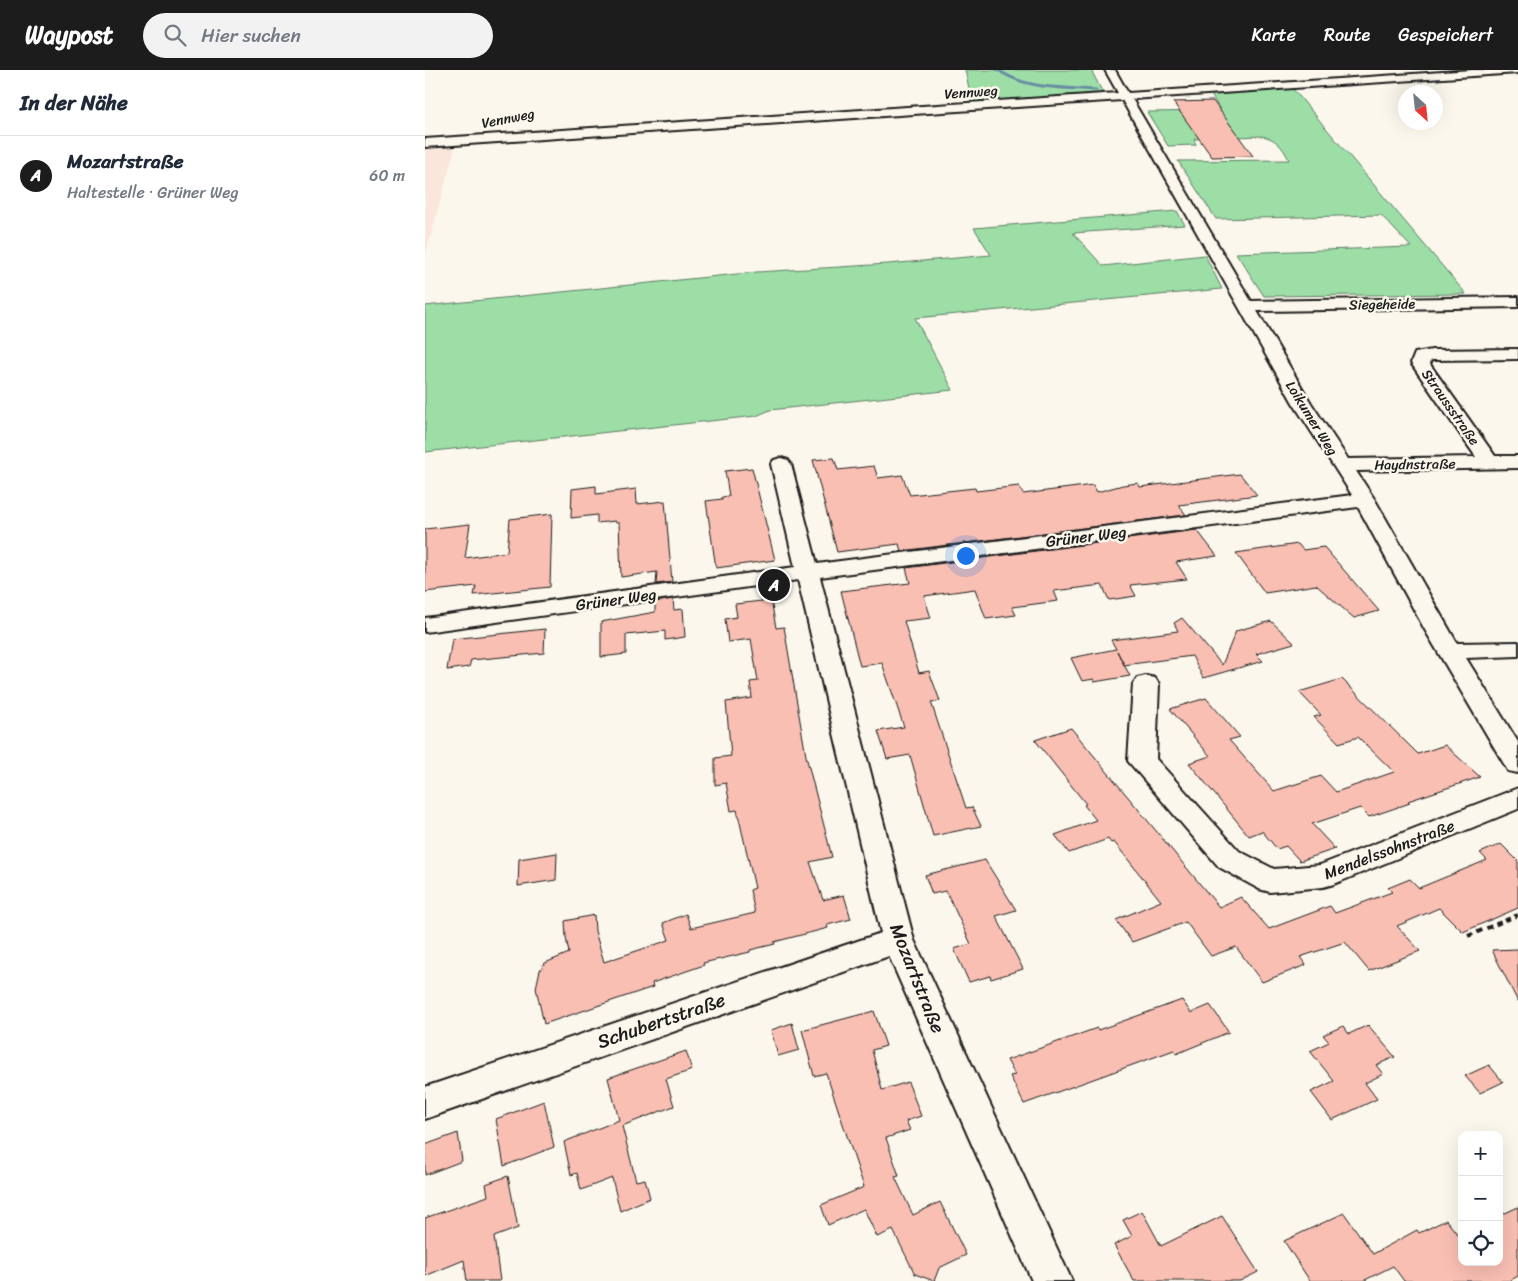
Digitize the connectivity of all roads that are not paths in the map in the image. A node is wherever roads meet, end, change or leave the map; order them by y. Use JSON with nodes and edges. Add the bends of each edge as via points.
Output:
{"nodes":[{"id":1,"x":1110,"y":70,"type":"edge"},
{"id":2,"x":1518,"y":70,"type":"edge"},
{"id":3,"x":1126,"y":96,"type":"junction"},
{"id":4,"x":425,"y":143,"type":"edge"},
{"id":5,"x":1518,"y":302,"type":"edge"},
{"id":6,"x":1246,"y":306,"type":"junction"},
{"id":7,"x":1518,"y":354,"type":"edge"},
{"id":8,"x":1518,"y":462,"type":"edge"},
{"id":9,"x":1490,"y":463,"type":"junction"},
{"id":10,"x":781,"y":464,"type":"dead end"},
{"id":11,"x":1341,"y":465,"type":"junction"},
{"id":12,"x":1365,"y":500,"type":"junction"},
{"id":13,"x":807,"y":572,"type":"junction"},
{"id":14,"x":425,"y":625,"type":"edge"},
{"id":15,"x":1518,"y":649,"type":"edge"},
{"id":16,"x":1480,"y":650,"type":"junction"},
{"id":17,"x":1450,"y":651,"type":"junction"},
{"id":18,"x":1518,"y":666,"type":"edge"},
{"id":19,"x":1146,"y":684,"type":"dead end"},
{"id":20,"x":1518,"y":764,"type":"edge"},
{"id":21,"x":1518,"y":798,"type":"edge"},
{"id":22,"x":899,"y":940,"type":"junction"},
{"id":23,"x":425,"y":1103,"type":"edge"},
{"id":24,"x":1052,"y":1281,"type":"edge"}],
"edges":[{"from":1,"to":3,"type":"street","name":"Loikumer Weg"},
{"from":2,"to":3,"type":"street","name":"Vennweg"},
{"from":3,"to":4,"type":"street","name":"Vennweg","via":[[545,135],[558,130],[537,127],[478,140]]},
{"from":3,"to":6,"type":"street","name":"Loikumer Weg"},
{"from":5,"to":6,"type":"street","name":"Siegeheide"},
{"from":6,"to":11,"type":"street","name":"Loikumer Weg"},
{"from":7,"to":9,"type":"street","name":"Straussstraße","via":[[1421,357],[1420,362]]},
{"from":8,"to":9,"type":"street","name":"Haydnstraße"},
{"from":9,"to":11,"type":"street","name":"Haydnstraße"},
{"from":10,"to":13,"type":"street"},
{"from":11,"to":12,"type":"street","name":"Loikumer Weg"},
{"from":12,"to":13,"type":"street","name":"Grüner Weg"},
{"from":12,"to":17,"type":"street","name":"Loikumer Weg"},
{"from":13,"to":14,"type":"street","name":"Grüner Weg"},
{"from":13,"to":22,"type":"street","name":"Mozartstraße"},
{"from":15,"to":16,"type":"street"},
{"from":16,"to":17,"type":"street"},
{"from":16,"to":18,"type":"street"},
{"from":17,"to":20,"type":"street","name":"Loikumer Weg"},
{"from":19,"to":21,"type":"street","name":"Mendelssohnstraße","via":[[1142,761],[1229,859],[1269,881],[1323,876]]},
{"from":22,"to":23,"type":"street","name":"Schubertstraße"},
{"from":22,"to":24,"type":"street","name":"Mozartstraße"}]}
